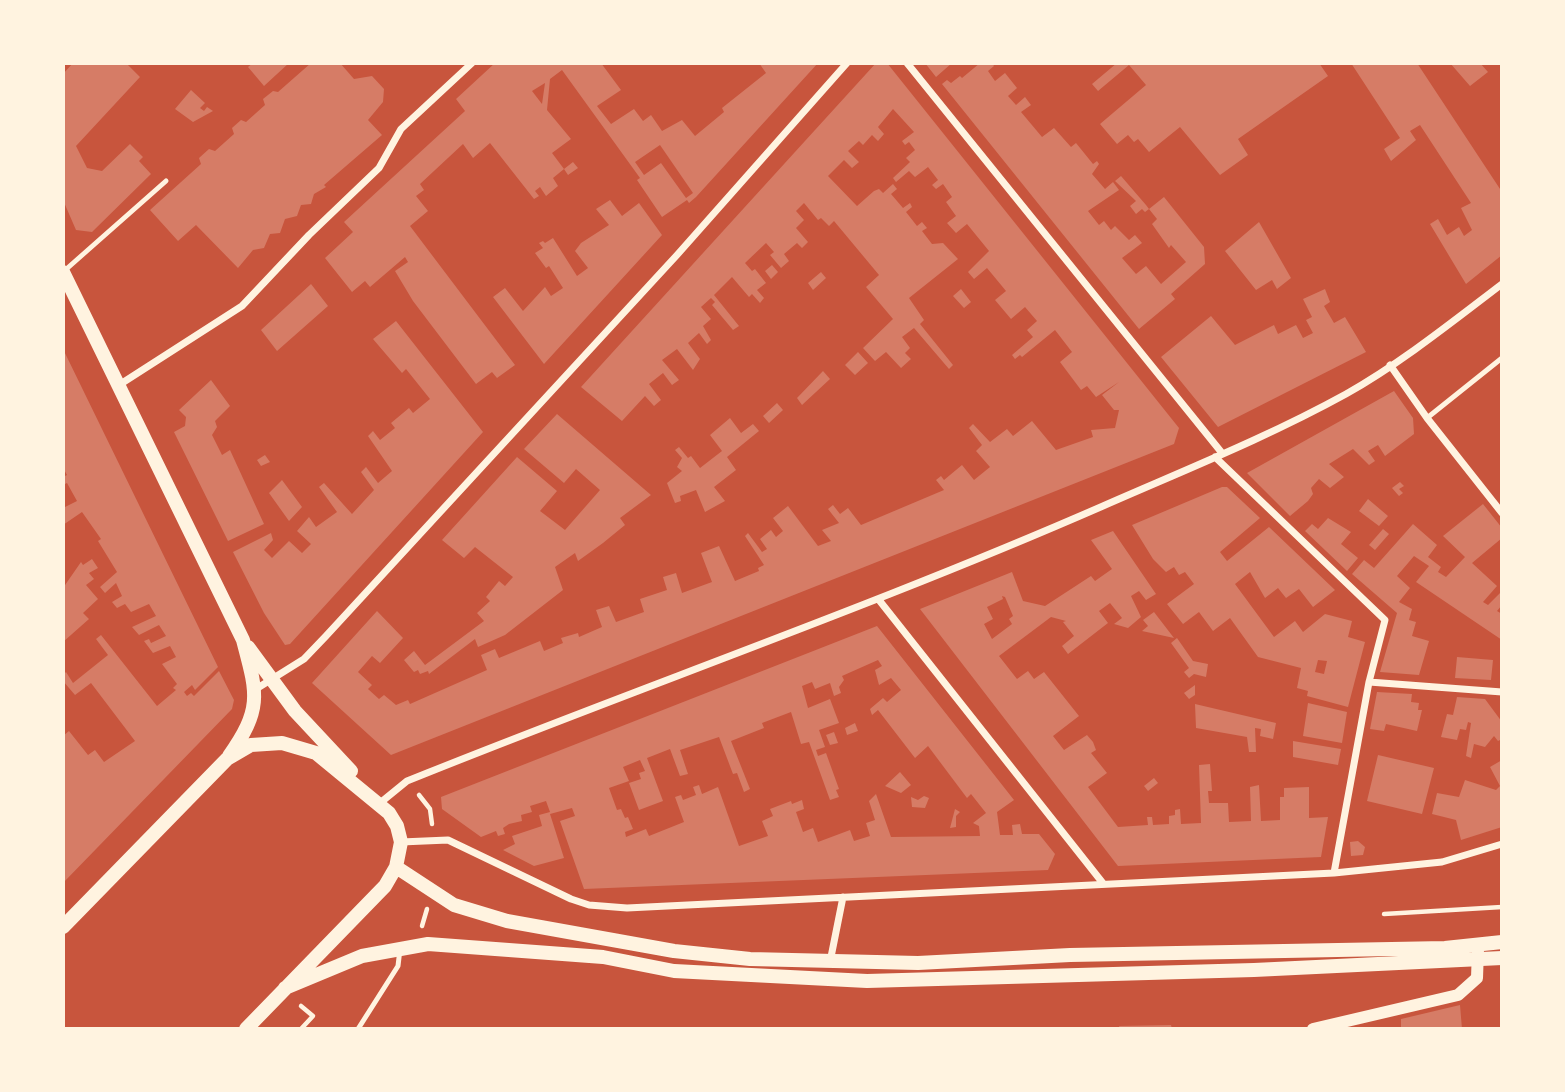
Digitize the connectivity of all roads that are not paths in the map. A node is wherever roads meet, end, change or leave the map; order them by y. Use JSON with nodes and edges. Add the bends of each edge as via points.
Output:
{"nodes":[{"id":1,"x":472,"y":63,"type":"edge"},
{"id":2,"x":847,"y":63,"type":"edge"},
{"id":3,"x":906,"y":63,"type":"edge"},
{"id":4,"x":166,"y":181,"type":"dead end"},
{"id":5,"x":63,"y":272,"type":"edge"},
{"id":6,"x":1502,"y":285,"type":"edge"},
{"id":7,"x":1502,"y":358,"type":"edge"},
{"id":8,"x":1390,"y":365,"type":"junction"},
{"id":9,"x":119,"y":385,"type":"junction"},
{"id":10,"x":1427,"y":418,"type":"junction"},
{"id":11,"x":1218,"y":455,"type":"junction"},
{"id":12,"x":1502,"y":513,"type":"edge"},
{"id":13,"x":879,"y":600,"type":"junction"},
{"id":14,"x":243,"y":640,"type":"junction"},
{"id":15,"x":273,"y":681,"type":"junction"},
{"id":16,"x":1369,"y":682,"type":"junction"},
{"id":17,"x":256,"y":689,"type":"junction"},
{"id":18,"x":1502,"y":692,"type":"edge"},
{"id":19,"x":227,"y":759,"type":"junction"},
{"id":20,"x":380,"y":803,"type":"junction"},
{"id":21,"x":401,"y":842,"type":"junction"},
{"id":22,"x":1502,"y":844,"type":"edge"},
{"id":23,"x":396,"y":867,"type":"junction"},
{"id":24,"x":1334,"y":873,"type":"junction"},
{"id":25,"x":1102,"y":882,"type":"junction"},
{"id":26,"x":843,"y":897,"type":"junction"},
{"id":27,"x":63,"y":927,"type":"edge"},
{"id":28,"x":1502,"y":942,"type":"edge"},
{"id":29,"x":400,"y":947,"type":"junction"},
{"id":30,"x":1478,"y":953,"type":"junction"},
{"id":31,"x":1502,"y":958,"type":"edge"},
{"id":32,"x":830,"y":963,"type":"junction"},
{"id":33,"x":285,"y":988,"type":"junction"},
{"id":34,"x":246,"y":1029,"type":"edge"},
{"id":35,"x":358,"y":1029,"type":"edge"},
{"id":36,"x":1313,"y":1029,"type":"edge"}],
"edges":[{"from":1,"to":9,"type":"street","via":[[401,130],[379,168],[242,306]]},
{"from":2,"to":15,"type":"street","via":[[326,636]]},
{"from":3,"to":11,"type":"street"},
{"from":4,"to":5,"type":"lane"},
{"from":5,"to":9,"type":"main road"},
{"from":6,"to":8,"type":"street"},
{"from":7,"to":10,"type":"lane"},
{"from":8,"to":10,"type":"street"},
{"from":8,"to":11,"type":"street","via":[[1284,427]]},
{"from":9,"to":14,"type":"main road"},
{"from":10,"to":12,"type":"street"},
{"from":11,"to":13,"type":"street"},
{"from":11,"to":16,"type":"street","via":[[1385,620]]},
{"from":13,"to":20,"type":"street","via":[[407,781]]},
{"from":13,"to":25,"type":"street"},
{"from":14,"to":15,"type":"main road"},
{"from":14,"to":17,"type":"main road"},
{"from":15,"to":17,"type":"street"},
{"from":15,"to":20,"type":"main road"},
{"from":16,"to":18,"type":"street"},
{"from":16,"to":24,"type":"street"},
{"from":17,"to":19,"type":"main road","via":[[246,732]]},
{"from":19,"to":20,"type":"main road","via":[[264,742],[298,746],[316,753]]},
{"from":19,"to":27,"type":"main road"},
{"from":20,"to":21,"type":"main road","via":[[397,826]]},
{"from":21,"to":23,"type":"main road"},
{"from":21,"to":26,"type":"street","via":[[448,840],[589,905],[627,908]]},
{"from":22,"to":24,"type":"street","via":[[1442,862]]},
{"from":23,"to":32,"type":"main road","via":[[433,894],[507,921],[674,951]]},
{"from":23,"to":33,"type":"main road","via":[[385,886]]},
{"from":24,"to":25,"type":"street"},
{"from":25,"to":26,"type":"street"},
{"from":26,"to":32,"type":"street"},
{"from":28,"to":30,"type":"main road"},
{"from":29,"to":30,"type":"main road","via":[[428,944],[603,957],[721,975],[867,981]]},
{"from":29,"to":33,"type":"main road","via":[[352,959]]},
{"from":29,"to":35,"type":"lane","via":[[398,966]]},
{"from":30,"to":31,"type":"main road"},
{"from":30,"to":32,"type":"main road","via":[[1070,955]]},
{"from":30,"to":36,"type":"street","via":[[1477,978],[1458,995]]},
{"from":33,"to":34,"type":"main road"}]}
